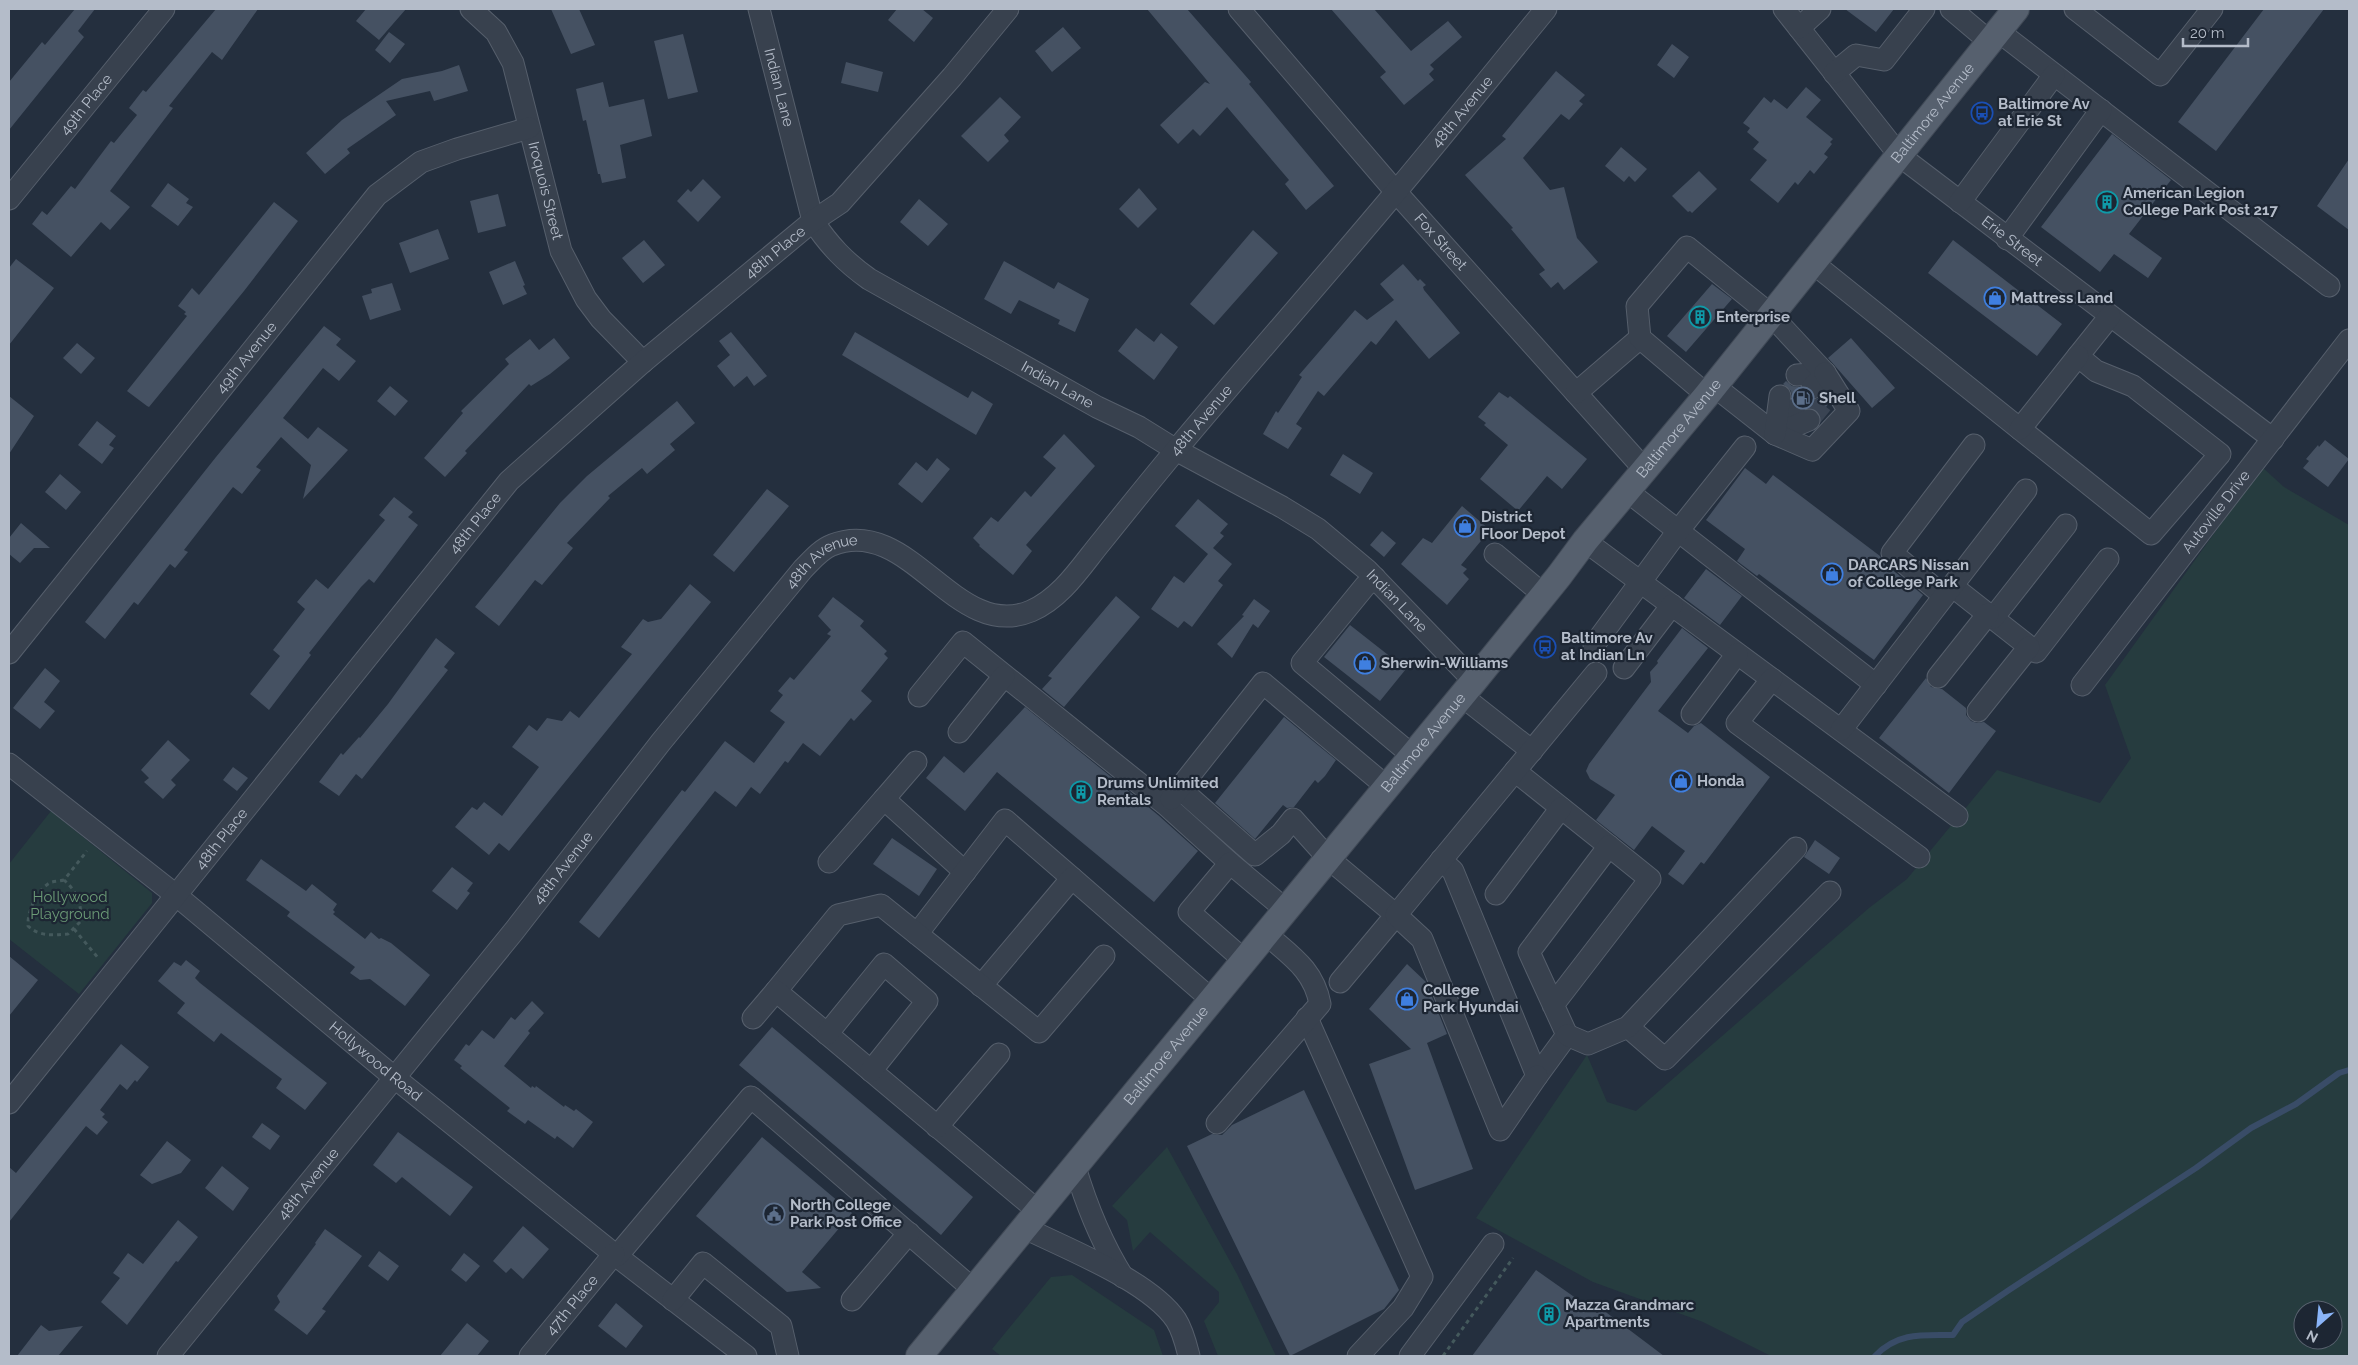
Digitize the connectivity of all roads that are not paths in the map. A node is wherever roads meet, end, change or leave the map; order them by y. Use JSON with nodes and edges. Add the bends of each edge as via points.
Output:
{"nodes":[{"id":1,"x":164,"y":9,"type":"edge"},
{"id":2,"x":471,"y":9,"type":"edge"},
{"id":3,"x":759,"y":9,"type":"edge"},
{"id":4,"x":1008,"y":9,"type":"edge"},
{"id":5,"x":1240,"y":9,"type":"edge"},
{"id":6,"x":1546,"y":9,"type":"edge"},
{"id":7,"x":1784,"y":9,"type":"edge"},
{"id":8,"x":1820,"y":9,"type":"edge"},
{"id":9,"x":1924,"y":9,"type":"edge"},
{"id":10,"x":1951,"y":9,"type":"edge"},
{"id":11,"x":2016,"y":9,"type":"edge"},
{"id":12,"x":2075,"y":9,"type":"edge"},
{"id":13,"x":2212,"y":9,"type":"edge"},
{"id":14,"x":1799,"y":28,"type":"junction"},
{"id":15,"x":1994,"y":37,"type":"junction"},
{"id":16,"x":1834,"y":73,"type":"junction"},
{"id":17,"x":2054,"y":75,"type":"junction"},
{"id":18,"x":2101,"y":110,"type":"junction"},
{"id":19,"x":530,"y":128,"type":"junction"},
{"id":20,"x":1900,"y":156,"type":"junction"},
{"id":21,"x":1396,"y":192,"type":"junction"},
{"id":22,"x":9,"y":199,"type":"edge"},
{"id":23,"x":1960,"y":202,"type":"junction"},
{"id":24,"x":813,"y":221,"type":"junction"},
{"id":25,"x":2007,"y":239,"type":"junction"},
{"id":26,"x":1813,"y":263,"type":"junction"},
{"id":27,"x":2329,"y":286,"type":"dead end"},
{"id":28,"x":1771,"y":315,"type":"junction"},
{"id":29,"x":2110,"y":316,"type":"junction"},
{"id":30,"x":1640,"y":338,"type":"junction"},
{"id":31,"x":2349,"y":340,"type":"edge"},
{"id":32,"x":2078,"y":356,"type":"junction"},
{"id":33,"x":643,"y":362,"type":"junction"},
{"id":34,"x":1710,"y":390,"type":"junction"},
{"id":35,"x":1576,"y":393,"type":"junction"},
{"id":36,"x":2020,"y":429,"type":"junction"},
{"id":37,"x":1775,"y":434,"type":"junction"},
{"id":38,"x":2274,"y":439,"type":"junction"},
{"id":39,"x":1974,"y":445,"type":"dead end"},
{"id":40,"x":1745,"y":447,"type":"dead end"},
{"id":41,"x":1176,"y":450,"type":"junction"},
{"id":42,"x":1645,"y":470,"type":"junction"},
{"id":43,"x":2026,"y":490,"type":"dead end"},
{"id":44,"x":1627,"y":491,"type":"junction"},
{"id":45,"x":2066,"y":525,"type":"dead end"},
{"id":46,"x":1678,"y":531,"type":"junction"},
{"id":47,"x":1585,"y":541,"type":"junction"},
{"id":48,"x":1495,"y":554,"type":"dead end"},
{"id":49,"x":2108,"y":559,"type":"dead end"},
{"id":50,"x":1375,"y":578,"type":"junction"},
{"id":51,"x":1641,"y":582,"type":"junction"},
{"id":52,"x":1948,"y":591,"type":"junction"},
{"id":53,"x":1544,"y":595,"type":"junction"},
{"id":54,"x":1672,"y":605,"type":"junction"},
{"id":55,"x":1990,"y":616,"type":"junction"},
{"id":56,"x":1594,"y":645,"type":"dead end"},
{"id":57,"x":2029,"y":647,"type":"junction"},
{"id":58,"x":9,"y":653,"type":"edge"},
{"id":59,"x":1738,"y":654,"type":"junction"},
{"id":60,"x":1624,"y":668,"type":"dead end"},
{"id":61,"x":1596,"y":673,"type":"dead end"},
{"id":62,"x":1004,"y":676,"type":"junction"},
{"id":63,"x":1938,"y":677,"type":"dead end"},
{"id":64,"x":1772,"y":679,"type":"junction"},
{"id":65,"x":2082,"y":684,"type":"dead end"},
{"id":66,"x":1876,"y":686,"type":"junction"},
{"id":67,"x":1468,"y":688,"type":"junction"},
{"id":68,"x":920,"y":696,"type":"dead end"},
{"id":69,"x":1978,"y":711,"type":"dead end"},
{"id":70,"x":1692,"y":714,"type":"dead end"},
{"id":71,"x":1841,"y":730,"type":"junction"},
{"id":72,"x":959,"y":732,"type":"dead end"},
{"id":73,"x":1532,"y":751,"type":"junction"},
{"id":74,"x":1413,"y":756,"type":"junction"},
{"id":75,"x":916,"y":762,"type":"dead end"},
{"id":76,"x":9,"y":764,"type":"edge"},
{"id":77,"x":1515,"y":771,"type":"junction"},
{"id":78,"x":1387,"y":787,"type":"junction"},
{"id":79,"x":1179,"y":788,"type":"junction"},
{"id":80,"x":884,"y":799,"type":"junction"},
{"id":81,"x":1166,"y":805,"type":"junction"},
{"id":82,"x":1561,"y":808,"type":"junction"},
{"id":83,"x":1957,"y":816,"type":"dead end"},
{"id":84,"x":1609,"y":846,"type":"junction"},
{"id":85,"x":1796,"y":848,"type":"dead end"},
{"id":86,"x":1919,"y":857,"type":"dead end"},
{"id":87,"x":1328,"y":858,"type":"junction"},
{"id":88,"x":1441,"y":860,"type":"junction"},
{"id":89,"x":829,"y":862,"type":"dead end"},
{"id":90,"x":1230,"y":863,"type":"junction"},
{"id":91,"x":965,"y":872,"type":"junction"},
{"id":92,"x":1072,"y":878,"type":"junction"},
{"id":93,"x":1830,"y":892,"type":"dead end"},
{"id":94,"x":1496,"y":894,"type":"dead end"},
{"id":95,"x":177,"y":896,"type":"junction"},
{"id":96,"x":1286,"y":910,"type":"junction"},
{"id":97,"x":1396,"y":915,"type":"junction"},
{"id":98,"x":917,"y":934,"type":"junction"},
{"id":99,"x":1266,"y":934,"type":"junction"},
{"id":100,"x":1104,"y":956,"type":"dead end"},
{"id":101,"x":1245,"y":960,"type":"junction"},
{"id":102,"x":1340,"y":982,"type":"dead end"},
{"id":103,"x":982,"y":986,"type":"junction"},
{"id":104,"x":776,"y":991,"type":"junction"},
{"id":105,"x":1212,"y":1000,"type":"junction"},
{"id":106,"x":1553,"y":1006,"type":"junction"},
{"id":107,"x":753,"y":1018,"type":"dead end"},
{"id":108,"x":1307,"y":1018,"type":"junction"},
{"id":109,"x":1628,"y":1027,"type":"junction"},
{"id":110,"x":827,"y":1034,"type":"junction"},
{"id":111,"x":1566,"y":1035,"type":"junction"},
{"id":112,"x":999,"y":1054,"type":"dead end"},
{"id":113,"x":871,"y":1071,"type":"junction"},
{"id":114,"x":1537,"y":1076,"type":"junction"},
{"id":115,"x":395,"y":1078,"type":"junction"},
{"id":116,"x":9,"y":1103,"type":"edge"},
{"id":117,"x":1217,"y":1123,"type":"dead end"},
{"id":118,"x":937,"y":1127,"type":"junction"},
{"id":119,"x":1075,"y":1167,"type":"junction"},
{"id":120,"x":1032,"y":1220,"type":"junction"},
{"id":121,"x":909,"y":1233,"type":"junction"},
{"id":122,"x":1492,"y":1244,"type":"dead end"},
{"id":123,"x":616,"y":1255,"type":"junction"},
{"id":124,"x":1123,"y":1277,"type":"junction"},
{"id":125,"x":974,"y":1290,"type":"junction"},
{"id":126,"x":673,"y":1300,"type":"junction"},
{"id":127,"x":852,"y":1300,"type":"dead end"},
{"id":128,"x":927,"y":1354,"type":"edge"},
{"id":129,"x":168,"y":1356,"type":"edge"},
{"id":130,"x":530,"y":1356,"type":"edge"},
{"id":131,"x":746,"y":1356,"type":"edge"},
{"id":132,"x":788,"y":1356,"type":"edge"},
{"id":133,"x":1189,"y":1356,"type":"edge"},
{"id":134,"x":1358,"y":1356,"type":"edge"},
{"id":135,"x":1410,"y":1356,"type":"edge"}],
"edges":[{"from":1,"to":22,"type":"street","name":"49th Place"},
{"from":2,"to":19,"type":"street","name":"Iroquois Street","via":[[496,32],[506,48],[518,78]]},
{"from":3,"to":24,"type":"street","name":"Indian Lane"},
{"from":4,"to":24,"type":"street","name":"48th Place","via":[[840,203]]},
{"from":5,"to":21,"type":"street","name":"Fox Street"},
{"from":6,"to":21,"type":"street","name":"48th Avenue"},
{"from":7,"to":14,"type":"street","name":"Erie Street"},
{"from":8,"to":14,"type":"street"},
{"from":9,"to":16,"type":"street","via":[[1884,60],[1856,55]]},
{"from":10,"to":15,"type":"street"},
{"from":11,"to":15,"type":"main road","name":"Baltimore Avenue"},
{"from":12,"to":13,"type":"street","via":[[2160,75]]},
{"from":14,"to":16,"type":"street","name":"Erie Street"},
{"from":15,"to":17,"type":"street"},
{"from":15,"to":20,"type":"main road","name":"Baltimore Avenue"},
{"from":16,"to":20,"type":"street","name":"Erie Street"},
{"from":17,"to":18,"type":"street"},
{"from":17,"to":23,"type":"street"},
{"from":18,"to":25,"type":"street"},
{"from":18,"to":27,"type":"street"},
{"from":19,"to":33,"type":"street","name":"Iroquois Street","via":[[561,251],[574,280],[601,319]]},
{"from":19,"to":58,"type":"street","name":"49th Avenue","via":[[421,162],[377,195]]},
{"from":20,"to":23,"type":"street","name":"Erie Street"},
{"from":20,"to":26,"type":"main road","name":"Baltimore Avenue"},
{"from":21,"to":35,"type":"street","name":"Fox Street"},
{"from":21,"to":41,"type":"street","name":"48th Avenue"},
{"from":23,"to":25,"type":"street","name":"Erie Street"},
{"from":24,"to":33,"type":"street","name":"48th Place"},
{"from":24,"to":41,"type":"street","name":"Indian Lane","via":[[840,257],[869,279]]},
{"from":25,"to":29,"type":"street","name":"Erie Street"},
{"from":26,"to":28,"type":"main road","name":"Baltimore Avenue"},
{"from":26,"to":36,"type":"street"},
{"from":28,"to":30,"type":"street","via":[[1687,247],[1637,306]]},
{"from":28,"to":34,"type":"main road","name":"Baltimore Avenue"},
{"from":28,"to":37,"type":"street","via":[[1815,384],[1849,411],[1812,450]]},
{"from":29,"to":32,"type":"street"},
{"from":29,"to":38,"type":"street","name":"Erie Street"},
{"from":30,"to":34,"type":"street"},
{"from":30,"to":35,"type":"street"},
{"from":31,"to":38,"type":"street","name":"Autoville Drive"},
{"from":32,"to":36,"type":"street"},
{"from":32,"to":36,"type":"street","via":[[2096,372],[2133,386],[2220,454],[2150,534]]},
{"from":33,"to":95,"type":"street","name":"48th Place","via":[[509,481]]},
{"from":34,"to":37,"type":"street"},
{"from":34,"to":42,"type":"main road","name":"Baltimore Avenue"},
{"from":35,"to":42,"type":"street","name":"Fox Street"},
{"from":37,"to":37,"type":"street","via":[[1795,408]]},
{"from":38,"to":65,"type":"street","name":"Autoville Drive"},
{"from":39,"to":52,"type":"street","via":[[1892,553]]},
{"from":40,"to":46,"type":"street"},
{"from":41,"to":50,"type":"street","name":"Indian Lane","via":[[1282,506],[1345,550]]},
{"from":41,"to":115,"type":"street","name":"48th Avenue","via":[[1058,593],[1030,611],[1014,615],[978,608],[952,595],[910,561],[882,544],[865,540],[830,546],[803,569],[725,662]]},
{"from":42,"to":44,"type":"main road","name":"Baltimore Avenue"},
{"from":43,"to":52,"type":"street"},
{"from":44,"to":46,"type":"street"},
{"from":44,"to":47,"type":"main road","name":"Baltimore Avenue"},
{"from":45,"to":55,"type":"street"},
{"from":46,"to":51,"type":"street"},
{"from":46,"to":66,"type":"street"},
{"from":47,"to":51,"type":"street"},
{"from":47,"to":53,"type":"main road","name":"Baltimore Avenue"},
{"from":48,"to":53,"type":"street"},
{"from":49,"to":57,"type":"street","via":[[2036,652]]},
{"from":50,"to":67,"type":"street","name":"Indian Lane"},
{"from":50,"to":74,"type":"street","via":[[1302,662]]},
{"from":51,"to":54,"type":"street"},
{"from":51,"to":56,"type":"street"},
{"from":52,"to":55,"type":"street"},
{"from":52,"to":66,"type":"street"},
{"from":53,"to":67,"type":"main road","name":"Baltimore Avenue"},
{"from":54,"to":59,"type":"street"},
{"from":54,"to":60,"type":"street"},
{"from":55,"to":57,"type":"street"},
{"from":55,"to":63,"type":"street"},
{"from":57,"to":69,"type":"street"},
{"from":59,"to":64,"type":"street"},
{"from":59,"to":70,"type":"street"},
{"from":61,"to":73,"type":"street"},
{"from":62,"to":68,"type":"street","via":[[963,642]]},
{"from":62,"to":72,"type":"street"},
{"from":62,"to":81,"type":"street"},
{"from":64,"to":71,"type":"street"},
{"from":64,"to":86,"type":"street","via":[[1737,723]]},
{"from":66,"to":71,"type":"street"},
{"from":67,"to":73,"type":"street","name":"Indian Lane"},
{"from":67,"to":74,"type":"main road","name":"Baltimore Avenue"},
{"from":71,"to":83,"type":"street"},
{"from":73,"to":77,"type":"street"},
{"from":74,"to":78,"type":"main road","name":"Baltimore Avenue"},
{"from":75,"to":80,"type":"street"},
{"from":76,"to":95,"type":"street","name":"Hollywood Road"},
{"from":77,"to":82,"type":"street"},
{"from":77,"to":88,"type":"street"},
{"from":78,"to":79,"type":"street","via":[[1263,683]]},
{"from":78,"to":87,"type":"main road","name":"Baltimore Avenue"},
{"from":79,"to":81,"type":"street"},
{"from":79,"to":87,"type":"street","via":[[1255,855],[1282,834],[1293,819]]},
{"from":80,"to":89,"type":"street"},
{"from":80,"to":91,"type":"street"},
{"from":81,"to":90,"type":"street"},
{"from":82,"to":84,"type":"street"},
{"from":82,"to":94,"type":"street"},
{"from":84,"to":106,"type":"street","via":[[1529,952]]},
{"from":84,"to":106,"type":"street","via":[[1650,878]]},
{"from":85,"to":109,"type":"street"},
{"from":87,"to":96,"type":"main road","name":"Baltimore Avenue"},
{"from":87,"to":97,"type":"street"},
{"from":88,"to":97,"type":"street"},
{"from":88,"to":114,"type":"street","via":[[1453,870]]},
{"from":90,"to":96,"type":"street"},
{"from":90,"to":101,"type":"street","via":[[1189,912]]},
{"from":91,"to":92,"type":"street","via":[[1005,820]]},
{"from":91,"to":98,"type":"street"},
{"from":92,"to":103,"type":"street"},
{"from":92,"to":105,"type":"street"},
{"from":93,"to":109,"type":"street","via":[[1664,1059]]},
{"from":95,"to":115,"type":"street","name":"Hollywood Road"},
{"from":95,"to":116,"type":"street","name":"48th Place"},
{"from":96,"to":99,"type":"main road","name":"Baltimore Avenue"},
{"from":97,"to":102,"type":"street"},
{"from":97,"to":114,"type":"street","via":[[1422,939],[1500,1130]]},
{"from":98,"to":103,"type":"street"},
{"from":98,"to":104,"type":"street","via":[[881,905],[838,915]]},
{"from":99,"to":101,"type":"main road","name":"Baltimore Avenue"},
{"from":99,"to":108,"type":"street","via":[[1306,969],[1317,987],[1320,1004]]},
{"from":100,"to":103,"type":"street","via":[[1039,1032]]},
{"from":101,"to":105,"type":"main road","name":"Baltimore Avenue"},
{"from":104,"to":107,"type":"street"},
{"from":104,"to":110,"type":"street"},
{"from":105,"to":119,"type":"main road","name":"Baltimore Avenue"},
{"from":106,"to":111,"type":"street"},
{"from":108,"to":117,"type":"street"},
{"from":108,"to":134,"type":"street","via":[[1422,1277],[1403,1308]]},
{"from":109,"to":111,"type":"street","via":[[1588,1044]]},
{"from":110,"to":113,"type":"street"},
{"from":110,"to":113,"type":"street","via":[[884,964],[927,1001]]},
{"from":111,"to":114,"type":"street"},
{"from":112,"to":118,"type":"street"},
{"from":113,"to":118,"type":"street"},
{"from":115,"to":123,"type":"street","name":"Hollywood Road"},
{"from":115,"to":129,"type":"street","name":"48th Avenue"},
{"from":118,"to":120,"type":"street"},
{"from":119,"to":120,"type":"main road","name":"Baltimore Avenue"},
{"from":119,"to":124,"type":"street","via":[[1093,1222]]},
{"from":120,"to":124,"type":"street"},
{"from":120,"to":125,"type":"main road","name":"Baltimore Avenue"},
{"from":121,"to":123,"type":"street","name":"47th Place","via":[[751,1097]]},
{"from":121,"to":125,"type":"street"},
{"from":121,"to":127,"type":"street"},
{"from":122,"to":135,"type":"street"},
{"from":123,"to":126,"type":"street","name":"Hollywood Road"},
{"from":123,"to":130,"type":"street","name":"47th Place"},
{"from":124,"to":133,"type":"street","via":[[1170,1313],[1180,1329]]},
{"from":125,"to":128,"type":"main road","name":"Baltimore Avenue"},
{"from":126,"to":131,"type":"street","name":"Hollywood Road"},
{"from":126,"to":132,"type":"street","via":[[703,1263],[781,1326]]}]}
